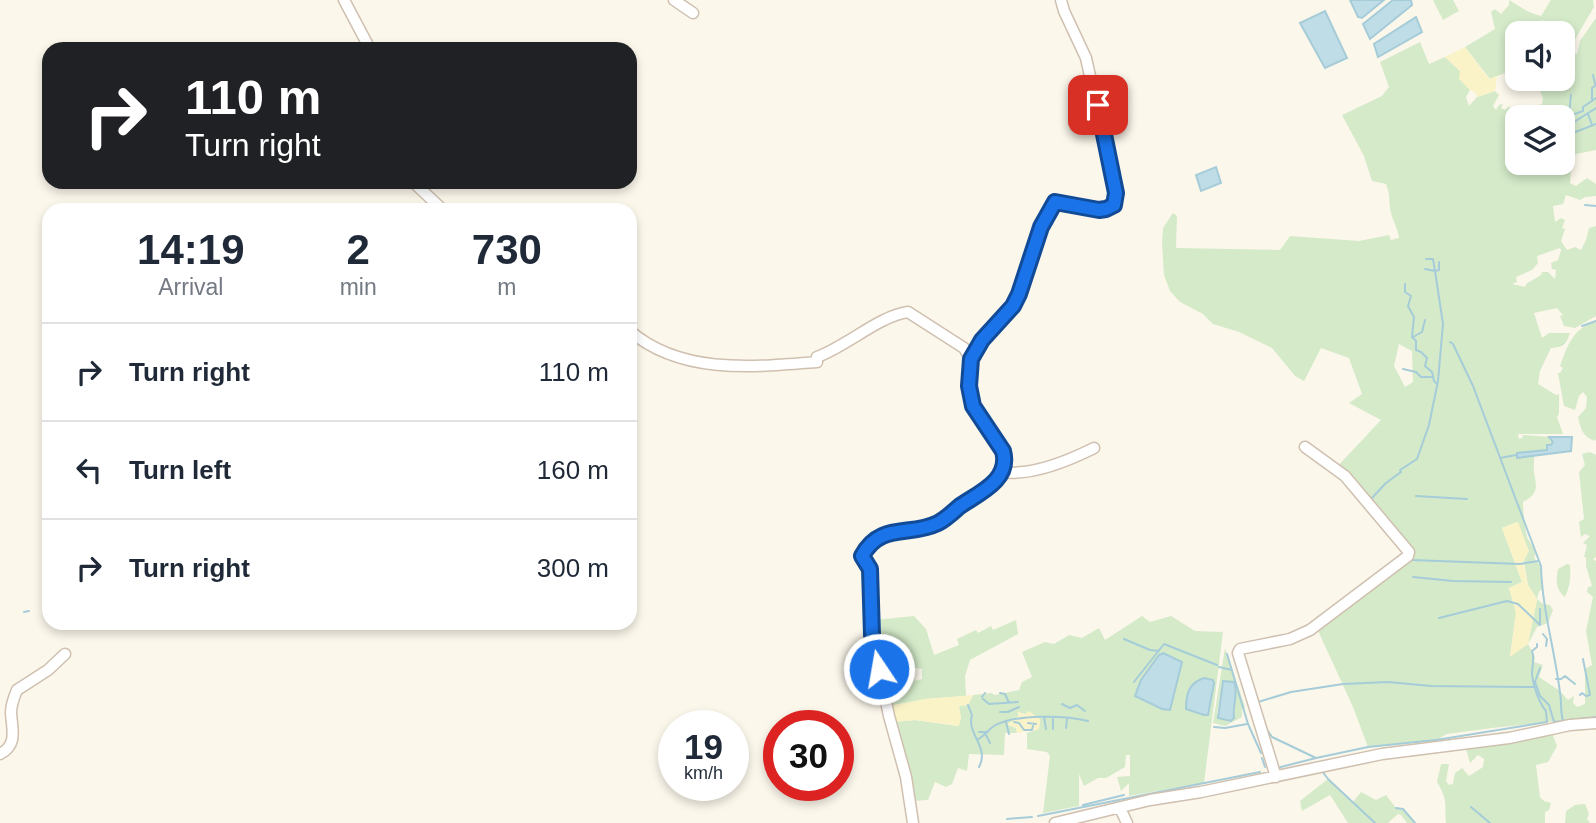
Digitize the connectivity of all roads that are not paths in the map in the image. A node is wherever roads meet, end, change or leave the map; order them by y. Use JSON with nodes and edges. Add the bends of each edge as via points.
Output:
{"nodes":[{"id":1,"x":344,"y":0,"type":"edge"},
{"id":2,"x":674,"y":0,"type":"edge"},
{"id":3,"x":1061,"y":0,"type":"edge"},
{"id":4,"x":693,"y":13,"type":"dead end"},
{"id":5,"x":366,"y":42,"type":"edge"},
{"id":6,"x":420,"y":189,"type":"edge"},
{"id":7,"x":436,"y":203,"type":"edge"},
{"id":8,"x":637,"y":337,"type":"edge"},
{"id":9,"x":982,"y":340,"type":"junction"},
{"id":10,"x":964,"y":348,"type":"junction"},
{"id":11,"x":971,"y":359,"type":"junction"},
{"id":12,"x":1306,"y":447,"type":"dead end"},
{"id":13,"x":1094,"y":449,"type":"dead end"},
{"id":14,"x":1002,"y":472,"type":"junction"},
{"id":15,"x":65,"y":654,"type":"dead end"},
{"id":16,"x":1596,"y":723,"type":"edge"},
{"id":17,"x":0,"y":754,"type":"edge"},
{"id":18,"x":1276,"y":776,"type":"junction"},
{"id":19,"x":1120,"y":808,"type":"junction"},
{"id":20,"x":913,"y":823,"type":"edge"},
{"id":21,"x":1055,"y":823,"type":"edge"},
{"id":22,"x":1127,"y":823,"type":"edge"}],
"edges":[{"from":1,"to":5,"type":"street"},
{"from":2,"to":4,"type":"street"},
{"from":3,"to":9,"type":"street","via":[[1086,58],[1115,200],[1110,208],[1099,210],[1055,202],[1041,227],[1013,306]]},
{"from":6,"to":7,"type":"street"},
{"from":8,"to":10,"type":"street","via":[[696,363],[746,367],[817,362],[817,357],[908,312]]},
{"from":9,"to":10,"type":"street"},
{"from":9,"to":11,"type":"street"},
{"from":10,"to":11,"type":"street"},
{"from":11,"to":14,"type":"street","via":[[973,406],[1003,451]]},
{"from":12,"to":18,"type":"street","via":[[1345,476],[1409,552],[1310,629],[1290,639],[1240,649]]},
{"from":13,"to":14,"type":"street","via":[[1022,474]]},
{"from":14,"to":20,"type":"street","via":[[985,491],[939,522],[882,534],[862,556],[870,569],[872,635]]},
{"from":15,"to":17,"type":"street","via":[[16,690],[11,710],[14,733],[11,744]]},
{"from":16,"to":18,"type":"street","via":[[1382,754]]},
{"from":18,"to":19,"type":"street"},
{"from":19,"to":21,"type":"street"},
{"from":19,"to":22,"type":"street"}]}
